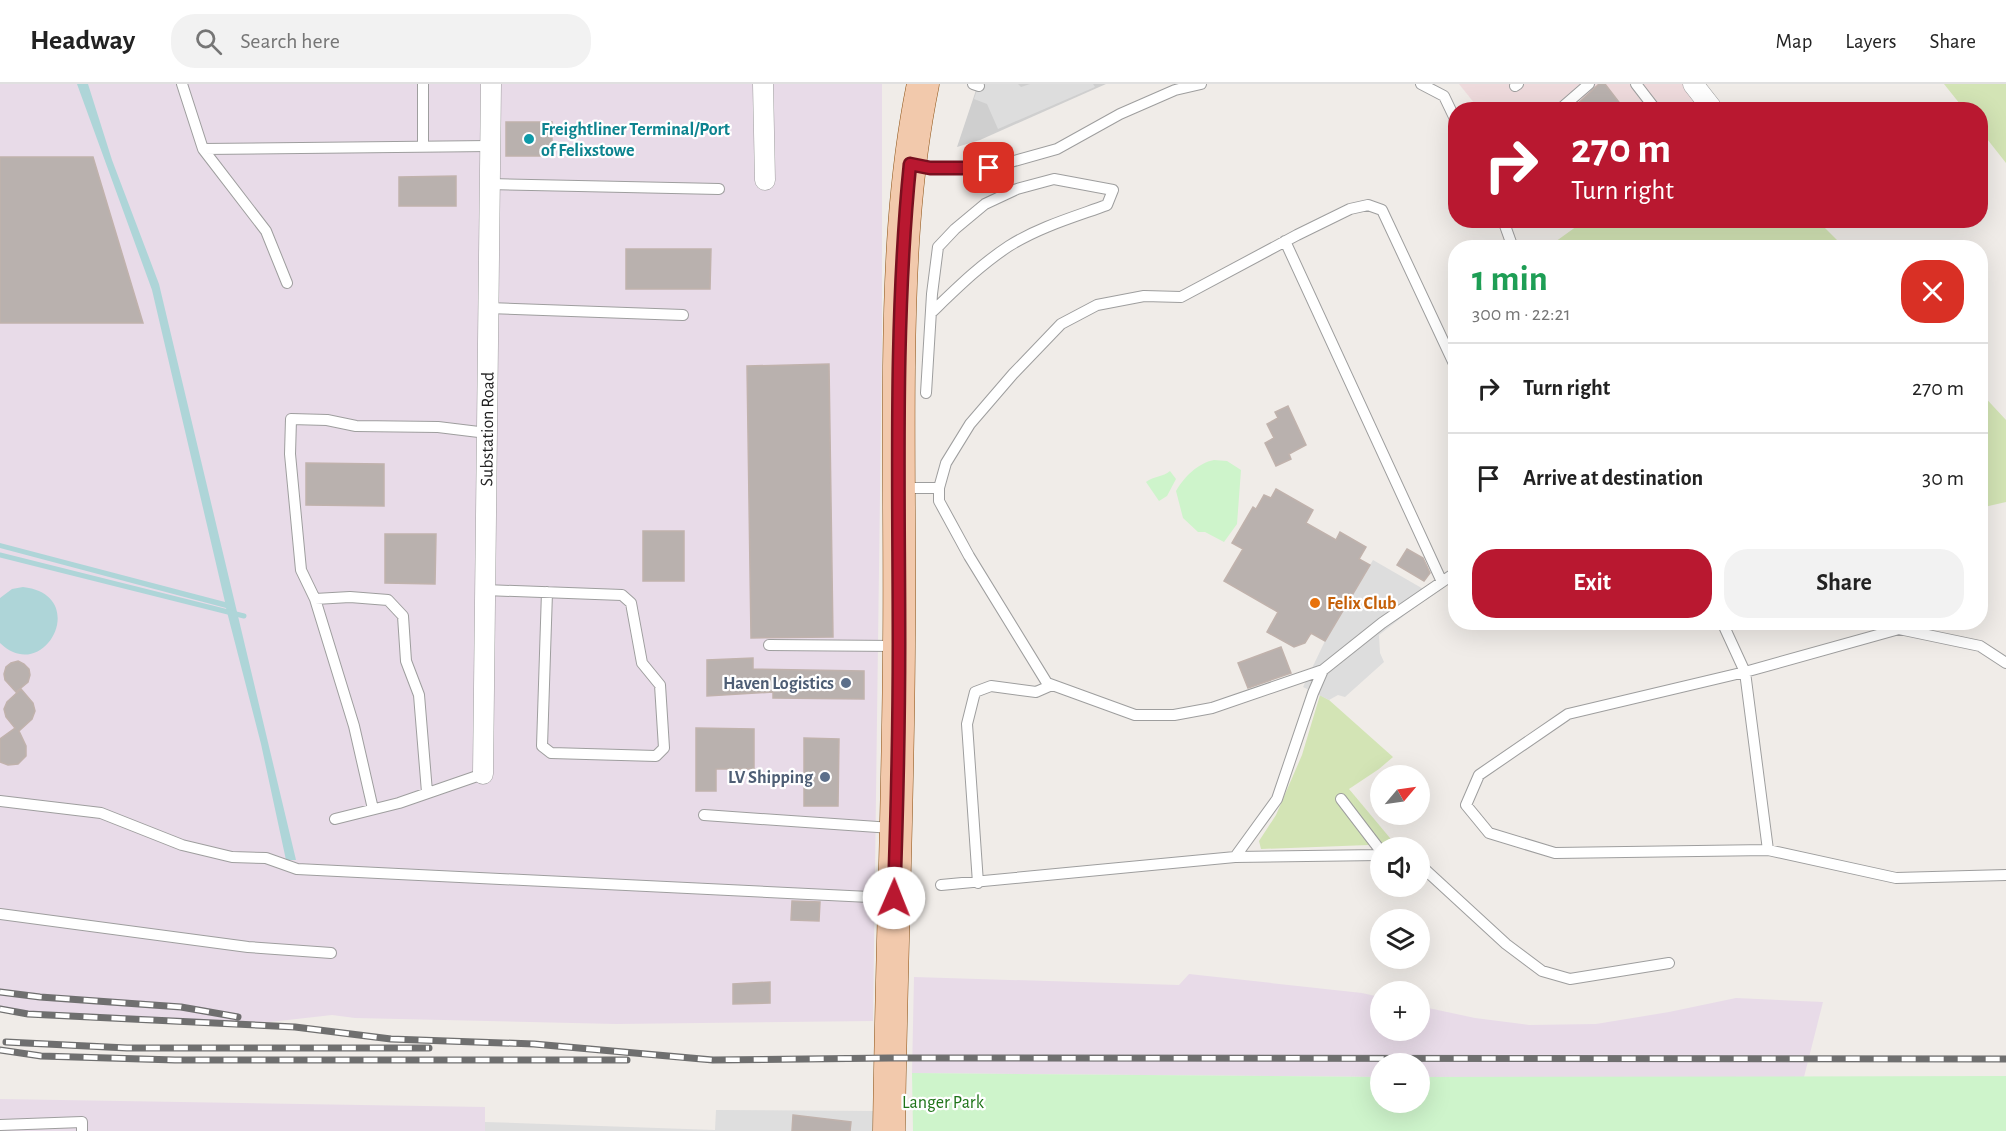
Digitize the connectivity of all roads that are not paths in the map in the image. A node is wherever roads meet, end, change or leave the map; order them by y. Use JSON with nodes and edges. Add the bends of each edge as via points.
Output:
{"nodes":[{"id":1,"x":182,"y":84,"type":"edge"},
{"id":2,"x":423,"y":84,"type":"edge"},
{"id":3,"x":490,"y":84,"type":"edge"},
{"id":4,"x":763,"y":84,"type":"edge"},
{"id":5,"x":923,"y":84,"type":"edge"},
{"id":6,"x":1201,"y":84,"type":"edge"},
{"id":7,"x":1421,"y":84,"type":"edge"},
{"id":8,"x":1589,"y":84,"type":"edge"},
{"id":9,"x":1636,"y":84,"type":"edge"},
{"id":10,"x":1693,"y":84,"type":"edge"},
{"id":11,"x":1568,"y":102,"type":"edge"},
{"id":12,"x":1650,"y":102,"type":"edge"},
{"id":13,"x":1704,"y":102,"type":"edge"},
{"id":14,"x":1448,"y":104,"type":"edge"},
{"id":15,"x":490,"y":146,"type":"junction"},
{"id":16,"x":423,"y":147,"type":"junction"},
{"id":17,"x":203,"y":149,"type":"junction"},
{"id":18,"x":910,"y":164,"type":"junction"},
{"id":19,"x":765,"y":180,"type":"dead end"},
{"id":20,"x":490,"y":184,"type":"junction"},
{"id":21,"x":718,"y":189,"type":"dead end"},
{"id":22,"x":1285,"y":241,"type":"junction"},
{"id":23,"x":287,"y":283,"type":"dead end"},
{"id":24,"x":488,"y":308,"type":"junction"},
{"id":25,"x":932,"y":313,"type":"junction"},
{"id":26,"x":683,"y":315,"type":"dead end"},
{"id":27,"x":1448,"y":351,"type":"edge"},
{"id":28,"x":926,"y":393,"type":"dead end"},
{"id":29,"x":487,"y":433,"type":"junction"},
{"id":30,"x":898,"y":488,"type":"junction"},
{"id":31,"x":939,"y":488,"type":"junction"},
{"id":32,"x":1448,"y":578,"type":"edge"},
{"id":33,"x":1442,"y":582,"type":"junction"},
{"id":34,"x":485,"y":590,"type":"junction"},
{"id":35,"x":547,"y":592,"type":"junction"},
{"id":36,"x":315,"y":599,"type":"junction"},
{"id":37,"x":1726,"y":630,"type":"edge"},
{"id":38,"x":1895,"y":630,"type":"edge"},
{"id":39,"x":1904,"y":630,"type":"edge"},
{"id":40,"x":769,"y":645,"type":"dead end"},
{"id":41,"x":899,"y":646,"type":"junction"},
{"id":42,"x":2006,"y":663,"type":"edge"},
{"id":43,"x":1323,"y":670,"type":"junction"},
{"id":44,"x":1745,"y":672,"type":"junction"},
{"id":45,"x":1052,"y":685,"type":"junction"},
{"id":46,"x":483,"y":774,"type":"joint"},
{"id":47,"x":427,"y":792,"type":"junction"},
{"id":48,"x":1341,"y":799,"type":"dead end"},
{"id":49,"x":0,"y":801,"type":"edge"},
{"id":50,"x":373,"y":809,"type":"junction"},
{"id":51,"x":704,"y":814,"type":"dead end"},
{"id":52,"x":335,"y":819,"type":"dead end"},
{"id":53,"x":895,"y":828,"type":"junction"},
{"id":54,"x":1370,"y":837,"type":"edge"},
{"id":55,"x":1768,"y":850,"type":"junction"},
{"id":56,"x":1370,"y":855,"type":"edge"},
{"id":57,"x":1235,"y":857,"type":"junction"},
{"id":58,"x":1430,"y":874,"type":"edge"},
{"id":59,"x":2006,"y":875,"type":"edge"},
{"id":60,"x":978,"y":883,"type":"junction"},
{"id":61,"x":940,"y":885,"type":"dead end"},
{"id":62,"x":894,"y":898,"type":"junction"},
{"id":63,"x":0,"y":914,"type":"edge"},
{"id":64,"x":331,"y":953,"type":"dead end"},
{"id":65,"x":1669,"y":963,"type":"dead end"},
{"id":66,"x":0,"y":1125,"type":"edge"},
{"id":67,"x":82,"y":1131,"type":"edge"},
{"id":68,"x":890,"y":1131,"type":"edge"}],
"edges":[{"from":1,"to":17,"type":"lane"},
{"from":2,"to":16,"type":"lane"},
{"from":3,"to":15,"type":"street","name":"Substation Road"},
{"from":4,"to":19,"type":"street"},
{"from":5,"to":18,"type":"main road"},
{"from":6,"to":18,"type":"lane","via":[[1175,90],[1120,114],[1057,150],[989,168]]},
{"from":7,"to":14,"type":"lane","via":[[1444,96]]},
{"from":8,"to":11,"type":"lane"},
{"from":9,"to":12,"type":"lane"},
{"from":10,"to":13,"type":"street"},
{"from":15,"to":16,"type":"lane"},
{"from":15,"to":20,"type":"street","name":"Substation Road"},
{"from":16,"to":17,"type":"lane"},
{"from":17,"to":23,"type":"lane","via":[[266,231]]},
{"from":18,"to":30,"type":"main road","via":[[902,241]]},
{"from":20,"to":21,"type":"lane"},
{"from":20,"to":24,"type":"street","name":"Substation Road"},
{"from":22,"to":27,"type":"lane","via":[[1350,209],[1368,205],[1382,210]]},
{"from":22,"to":31,"type":"lane","via":[[1181,297],[1144,296],[1097,304],[1061,324],[970,424],[946,463]]},
{"from":22,"to":33,"type":"lane"},
{"from":24,"to":26,"type":"lane"},
{"from":24,"to":29,"type":"street","name":"Substation Road"},
{"from":25,"to":25,"type":"lane","via":[[938,247],[985,204],[1017,189],[1054,179],[1113,190],[1107,205],[1047,226],[1009,246],[970,275]]},
{"from":25,"to":28,"type":"lane"},
{"from":29,"to":34,"type":"street","name":"Substation Road"},
{"from":29,"to":36,"type":"lane","via":[[291,419],[290,454],[301,570]]},
{"from":30,"to":31,"type":"lane"},
{"from":30,"to":41,"type":"main road"},
{"from":31,"to":45,"type":"lane","via":[[939,501],[969,556],[1047,683]]},
{"from":32,"to":33,"type":"lane"},
{"from":33,"to":43,"type":"lane"},
{"from":34,"to":35,"type":"lane"},
{"from":34,"to":46,"type":"street","name":"Substation Road"},
{"from":35,"to":35,"type":"lane","via":[[622,596],[631,603],[642,663],[660,685],[664,748],[656,756],[551,753],[542,746]]},
{"from":36,"to":47,"type":"lane","via":[[388,600],[403,616],[406,661],[419,695]]},
{"from":36,"to":50,"type":"lane","via":[[354,726]]},
{"from":37,"to":44,"type":"lane"},
{"from":38,"to":44,"type":"lane"},
{"from":39,"to":42,"type":"lane","via":[[1980,646]]},
{"from":40,"to":41,"type":"lane"},
{"from":41,"to":53,"type":"main road"},
{"from":43,"to":45,"type":"lane","via":[[1212,708],[1174,715],[1136,715]]},
{"from":43,"to":57,"type":"lane","via":[[1277,798]]},
{"from":44,"to":55,"type":"lane"},
{"from":44,"to":55,"type":"lane","via":[[1568,714],[1479,775],[1466,805],[1489,833],[1555,853]]},
{"from":45,"to":60,"type":"lane","via":[[1036,692],[991,686],[975,692],[967,724]]},
{"from":46,"to":47,"type":"lane"},
{"from":47,"to":50,"type":"lane"},
{"from":48,"to":54,"type":"lane"},
{"from":49,"to":62,"type":"lane","via":[[101,813],[182,845],[232,857],[266,858],[297,869]]},
{"from":50,"to":52,"type":"lane"},
{"from":51,"to":53,"type":"lane"},
{"from":53,"to":62,"type":"main road"},
{"from":55,"to":59,"type":"lane","via":[[1896,878]]},
{"from":56,"to":57,"type":"lane"},
{"from":57,"to":60,"type":"lane"},
{"from":58,"to":65,"type":"lane","via":[[1506,944],[1542,971],[1570,980]]},
{"from":60,"to":61,"type":"lane"},
{"from":62,"to":68,"type":"main road"},
{"from":63,"to":64,"type":"lane","via":[[248,947]]},
{"from":66,"to":67,"type":"lane","via":[[82,1122]]}]}
